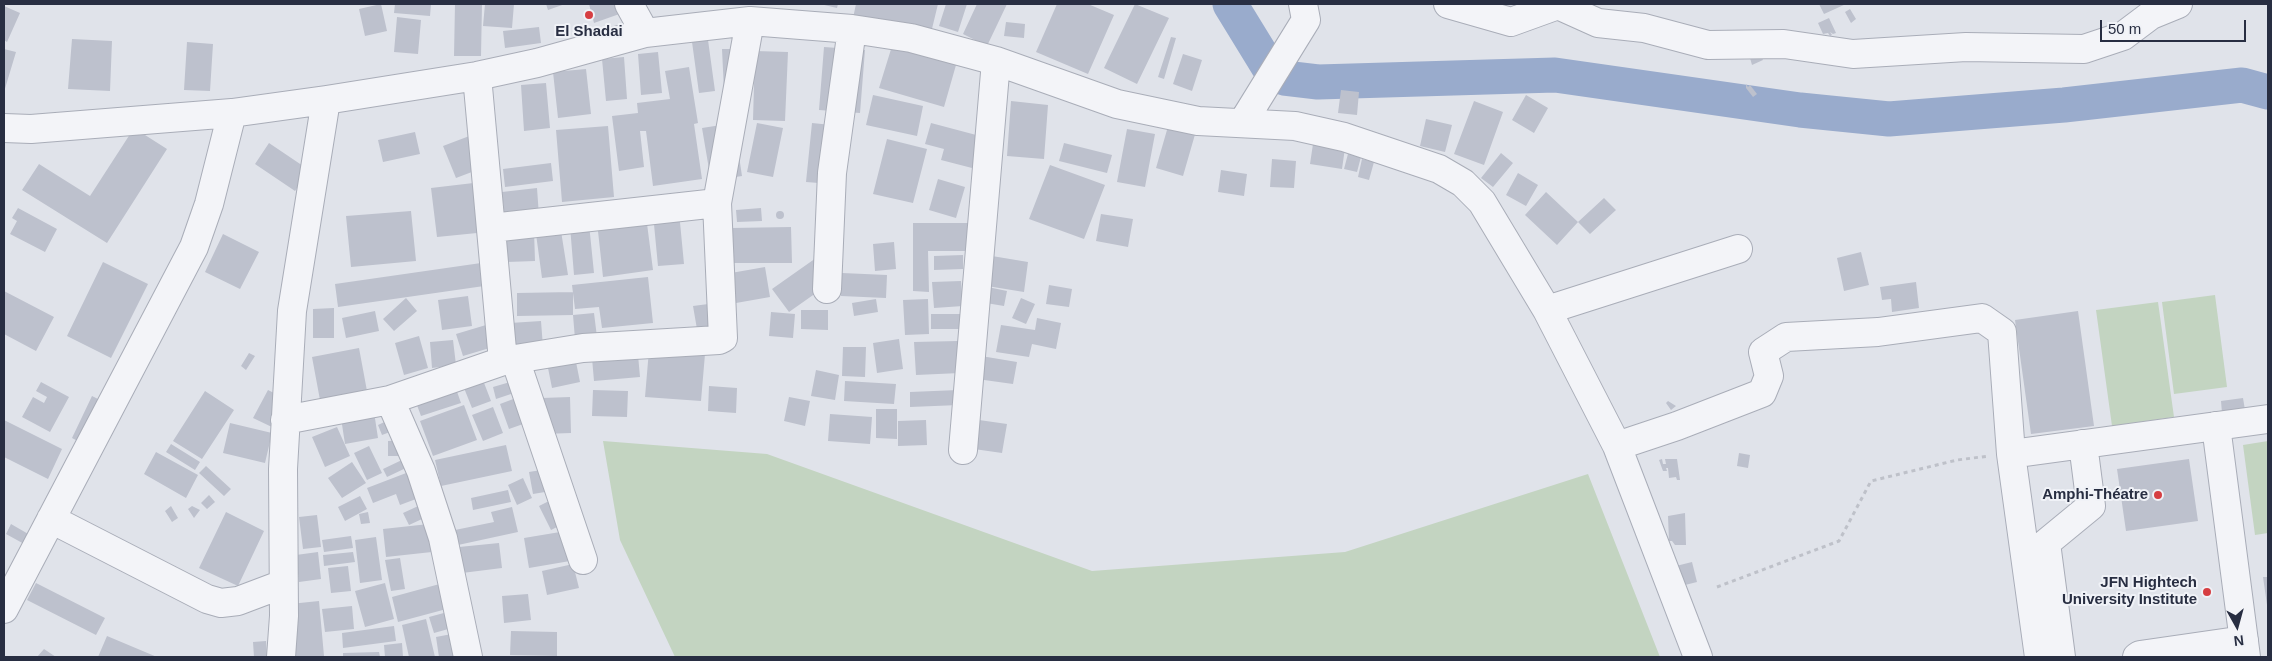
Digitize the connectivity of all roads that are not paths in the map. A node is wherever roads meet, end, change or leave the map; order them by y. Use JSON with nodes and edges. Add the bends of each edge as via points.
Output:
{"nodes":[{"id":1,"x":628,"y":4,"type":"edge"},
{"id":2,"x":1448,"y":4,"type":"edge"},
{"id":3,"x":2178,"y":4,"type":"edge"},
{"id":4,"x":1304,"y":12,"type":"edge"},
{"id":5,"x":750,"y":21,"type":"junction"},
{"id":6,"x":852,"y":30,"type":"junction"},
{"id":7,"x":645,"y":33,"type":"junction"},
{"id":8,"x":996,"y":61,"type":"junction"},
{"id":9,"x":477,"y":76,"type":"junction"},
{"id":10,"x":326,"y":100,"type":"junction"},
{"id":11,"x":232,"y":113,"type":"junction"},
{"id":12,"x":1243,"y":122,"type":"junction"},
{"id":13,"x":5,"y":131,"type":"edge"},
{"id":14,"x":717,"y":203,"type":"junction"},
{"id":15,"x":491,"y":228,"type":"junction"},
{"id":16,"x":1738,"y":249,"type":"dead end"},
{"id":17,"x":827,"y":289,"type":"dead end"},
{"id":18,"x":1547,"y":310,"type":"junction"},
{"id":19,"x":509,"y":360,"type":"junction"},
{"id":20,"x":390,"y":400,"type":"junction"},
{"id":21,"x":2268,"y":419,"type":"edge"},
{"id":22,"x":285,"y":420,"type":"junction"},
{"id":23,"x":2216,"y":426,"type":"junction"},
{"id":24,"x":2083,"y":444,"type":"junction"},
{"id":25,"x":1617,"y":446,"type":"junction"},
{"id":26,"x":963,"y":450,"type":"dead end"},
{"id":27,"x":2011,"y":454,"type":"junction"},
{"id":28,"x":51,"y":519,"type":"junction"},
{"id":29,"x":583,"y":560,"type":"dead end"},
{"id":30,"x":283,"y":584,"type":"junction"},
{"id":31,"x":4,"y":609,"type":"edge"},
{"id":32,"x":2245,"y":648,"type":"edge"},
{"id":33,"x":281,"y":657,"type":"edge"},
{"id":34,"x":468,"y":657,"type":"edge"},
{"id":35,"x":1698,"y":657,"type":"edge"},
{"id":36,"x":2039,"y":657,"type":"edge"},
{"id":37,"x":2061,"y":657,"type":"edge"},
{"id":38,"x":2138,"y":657,"type":"edge"}],
"edges":[{"from":1,"to":7,"type":"street"},
{"from":2,"to":3,"type":"street","via":[[1511,22],[1558,5],[1598,23],[1644,28],[1708,45],[1784,44],[1853,54],[1966,47],[2084,49],[2123,36],[2151,15]]},
{"from":4,"to":12,"type":"street"},
{"from":5,"to":6,"type":"street"},
{"from":5,"to":7,"type":"street"},
{"from":5,"to":14,"type":"street"},
{"from":6,"to":8,"type":"street","via":[[911,38]]},
{"from":6,"to":17,"type":"street","via":[[832,173]]},
{"from":7,"to":9,"type":"street"},
{"from":8,"to":12,"type":"street","via":[[1117,104],[1198,121]]},
{"from":8,"to":26,"type":"street"},
{"from":9,"to":10,"type":"street"},
{"from":9,"to":15,"type":"street"},
{"from":10,"to":11,"type":"street"},
{"from":10,"to":22,"type":"street","via":[[292,311]]},
{"from":11,"to":13,"type":"street"},
{"from":11,"to":28,"type":"street","via":[[209,204],[194,247]]},
{"from":12,"to":18,"type":"street","via":[[1295,126],[1344,136],[1439,169],[1463,183],[1482,202]]},
{"from":14,"to":15,"type":"street"},
{"from":14,"to":19,"type":"street","via":[[723,338],[583,348]]},
{"from":15,"to":19,"type":"street"},
{"from":16,"to":18,"type":"street"},
{"from":18,"to":25,"type":"street"},
{"from":19,"to":20,"type":"street"},
{"from":19,"to":29,"type":"street"},
{"from":20,"to":22,"type":"street"},
{"from":20,"to":34,"type":"street","via":[[421,471],[443,538]]},
{"from":21,"to":23,"type":"street"},
{"from":22,"to":30,"type":"street"},
{"from":23,"to":24,"type":"street"},
{"from":23,"to":32,"type":"street"},
{"from":24,"to":27,"type":"street"},
{"from":24,"to":37,"type":"street","via":[[2091,506],[2046,543]]},
{"from":25,"to":27,"type":"street","via":[[1762,393],[1769,376],[1763,352],[1786,337],[1878,332],[1982,318],[2002,332]]},
{"from":25,"to":35,"type":"street"},
{"from":27,"to":36,"type":"street"},
{"from":28,"to":30,"type":"street","via":[[206,599],[221,603],[238,601]]},
{"from":28,"to":31,"type":"street"},
{"from":30,"to":33,"type":"street"},
{"from":32,"to":38,"type":"street"}]}
